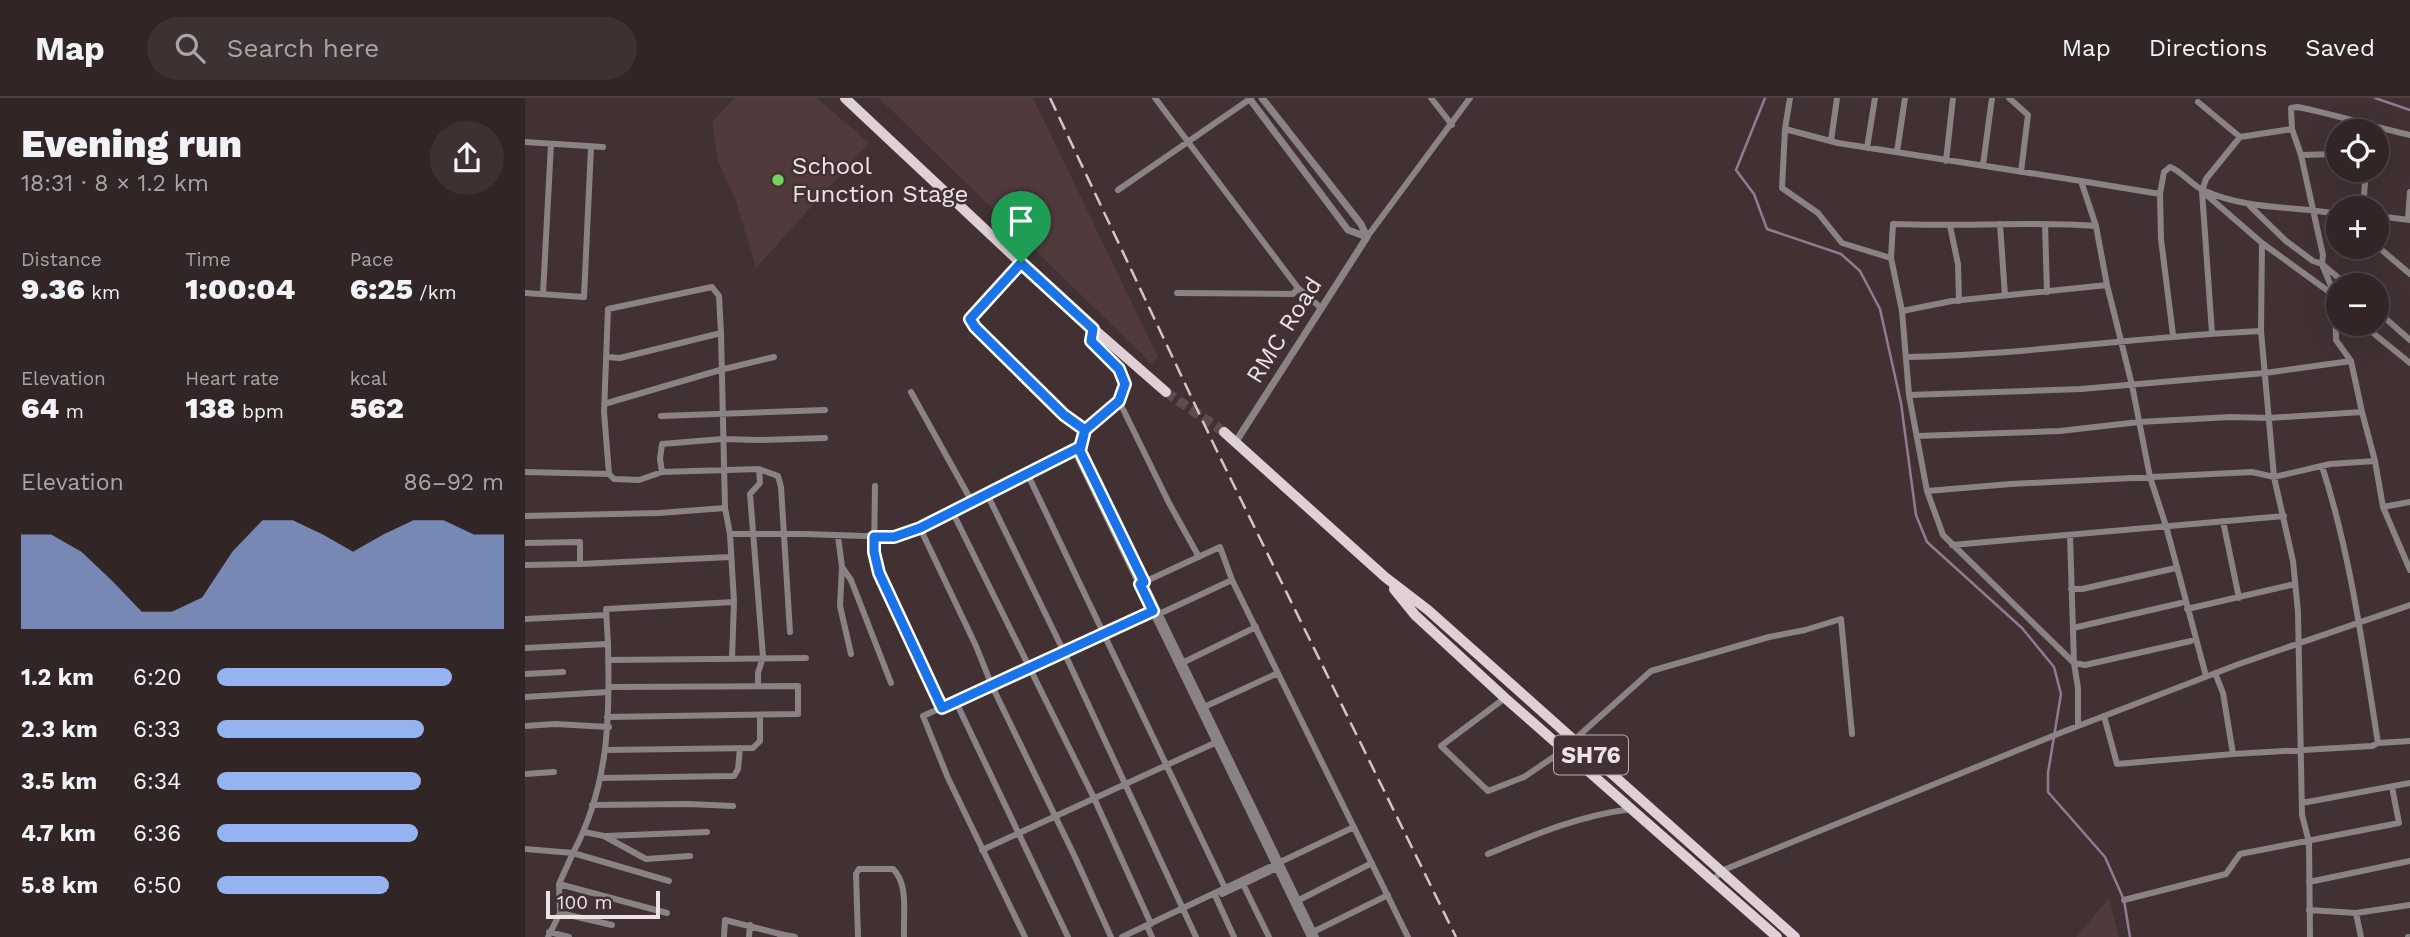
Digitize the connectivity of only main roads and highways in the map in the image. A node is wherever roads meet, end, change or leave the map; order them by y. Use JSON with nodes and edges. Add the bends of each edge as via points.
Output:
{"nodes":[{"id":1,"x":845,"y":98,"type":"edge"},
{"id":2,"x":1166,"y":392,"type":"tunnel mouth"},
{"id":3,"x":1224,"y":432,"type":"tunnel mouth"},
{"id":4,"x":1385,"y":577,"type":"junction"},
{"id":5,"x":1565,"y":732,"type":"junction"},
{"id":6,"x":1556,"y":742,"type":"junction"},
{"id":7,"x":1777,"y":937,"type":"edge"},
{"id":8,"x":1795,"y":937,"type":"edge"}],
"edges":[{"from":1,"to":2,"type":"main road"},
{"from":3,"to":4,"type":"main road","number":"SH76"},
{"from":4,"to":5,"type":"main road","number":"SH76"},
{"from":4,"to":6,"type":"main road","via":[[1415,615]]},
{"from":5,"to":6,"type":"main road"},
{"from":5,"to":8,"type":"main road","number":"SH76"},
{"from":6,"to":7,"type":"main road"}]}
